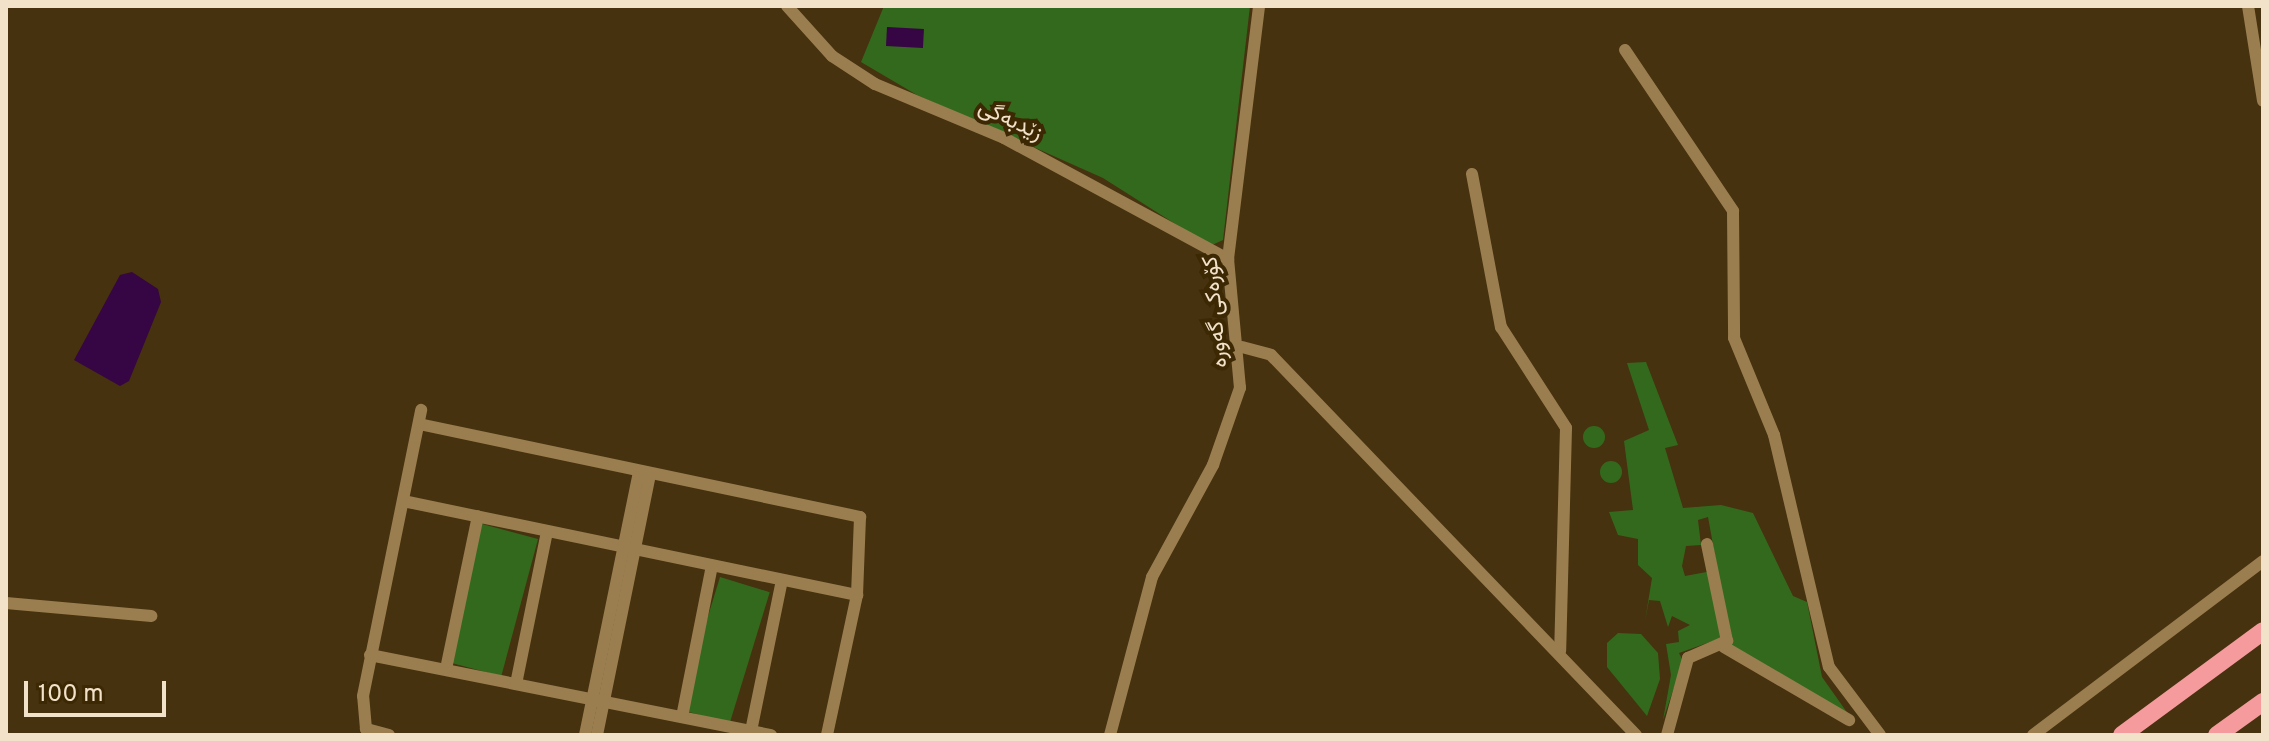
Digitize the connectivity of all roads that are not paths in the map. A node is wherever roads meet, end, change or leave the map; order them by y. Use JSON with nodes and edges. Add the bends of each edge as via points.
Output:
{"nodes":[{"id":1,"x":787,"y":6,"type":"edge"},
{"id":2,"x":1259,"y":6,"type":"edge"},
{"id":3,"x":2248,"y":6,"type":"edge"},
{"id":4,"x":1625,"y":50,"type":"dead end"},
{"id":5,"x":2263,"y":101,"type":"edge"},
{"id":6,"x":1472,"y":174,"type":"dead end"},
{"id":7,"x":1228,"y":259,"type":"junction"},
{"id":8,"x":1242,"y":347,"type":"junction"},
{"id":9,"x":421,"y":410,"type":"dead end"},
{"id":10,"x":419,"y":424,"type":"junction"},
{"id":11,"x":644,"y":473,"type":"junction"},
{"id":12,"x":403,"y":501,"type":"junction"},
{"id":13,"x":478,"y":516,"type":"junction"},
{"id":14,"x":547,"y":532,"type":"junction"},
{"id":15,"x":1707,"y":544,"type":"dead end"},
{"id":16,"x":629,"y":549,"type":"junction"},
{"id":17,"x":2263,"y":561,"type":"edge"},
{"id":18,"x":712,"y":566,"type":"junction"},
{"id":19,"x":2263,"y":572,"type":"edge"},
{"id":20,"x":782,"y":580,"type":"junction"},
{"id":21,"x":2241,"y":583,"type":"junction"},
{"id":22,"x":857,"y":595,"type":"junction"},
{"id":23,"x":6,"y":603,"type":"edge"},
{"id":24,"x":151,"y":616,"type":"dead end"},
{"id":25,"x":2263,"y":631,"type":"edge"},
{"id":26,"x":1724,"y":647,"type":"junction"},
{"id":27,"x":1560,"y":651,"type":"junction"},
{"id":28,"x":370,"y":655,"type":"junction"},
{"id":29,"x":446,"y":669,"type":"junction"},
{"id":30,"x":516,"y":684,"type":"junction"},
{"id":31,"x":598,"y":700,"type":"junction"},
{"id":32,"x":2263,"y":702,"type":"edge"},
{"id":33,"x":682,"y":717,"type":"junction"},
{"id":34,"x":1849,"y":720,"type":"dead end"},
{"id":35,"x":751,"y":731,"type":"junction"},
{"id":36,"x":389,"y":735,"type":"edge"},
{"id":37,"x":585,"y":735,"type":"edge"},
{"id":38,"x":597,"y":735,"type":"edge"},
{"id":39,"x":771,"y":735,"type":"edge"},
{"id":40,"x":827,"y":735,"type":"edge"},
{"id":41,"x":1110,"y":735,"type":"edge"},
{"id":42,"x":1636,"y":735,"type":"edge"},
{"id":43,"x":1667,"y":735,"type":"edge"},
{"id":44,"x":1880,"y":735,"type":"edge"},
{"id":45,"x":2033,"y":735,"type":"edge"},
{"id":46,"x":2122,"y":735,"type":"edge"},
{"id":47,"x":2217,"y":735,"type":"edge"}],
"edges":[{"from":1,"to":7,"type":"street","name":"زێدبەگی","via":[[832,56],[867,80],[1004,138]]},
{"from":2,"to":7,"type":"street","name":"کۆرەکی گەورە"},
{"from":3,"to":5,"type":"street"},
{"from":4,"to":44,"type":"street","via":[[1733,211],[1734,338],[1774,435],[1829,667]]},
{"from":6,"to":27,"type":"street","via":[[1501,327],[1566,428]]},
{"from":7,"to":8,"type":"street","name":"کۆرەکی گەورە"},
{"from":8,"to":27,"type":"street","via":[[1271,355]]},
{"from":8,"to":41,"type":"street","name":"کۆرەکی گەورە","via":[[1231,420],[1152,577]]},
{"from":9,"to":10,"type":"street"},
{"from":10,"to":11,"type":"street"},
{"from":10,"to":12,"type":"street"},
{"from":11,"to":16,"type":"street"},
{"from":11,"to":22,"type":"street","via":[[860,517]]},
{"from":12,"to":13,"type":"street"},
{"from":12,"to":28,"type":"street"},
{"from":13,"to":14,"type":"street"},
{"from":13,"to":29,"type":"street"},
{"from":14,"to":16,"type":"street"},
{"from":14,"to":30,"type":"street"},
{"from":15,"to":26,"type":"street"},
{"from":16,"to":18,"type":"street"},
{"from":16,"to":31,"type":"street"},
{"from":17,"to":21,"type":"street"},
{"from":18,"to":20,"type":"street"},
{"from":18,"to":33,"type":"street"},
{"from":19,"to":21,"type":"street"},
{"from":20,"to":22,"type":"street"},
{"from":20,"to":35,"type":"street"},
{"from":21,"to":45,"type":"street"},
{"from":22,"to":40,"type":"street"},
{"from":23,"to":24,"type":"street"},
{"from":25,"to":46,"type":"highway"},
{"from":26,"to":34,"type":"street"},
{"from":26,"to":43,"type":"street","via":[[1688,658]]},
{"from":27,"to":42,"type":"street"},
{"from":28,"to":29,"type":"street"},
{"from":28,"to":36,"type":"street","via":[[362,721]]},
{"from":29,"to":30,"type":"street"},
{"from":30,"to":31,"type":"street"},
{"from":31,"to":33,"type":"street"},
{"from":31,"to":37,"type":"street"},
{"from":31,"to":38,"type":"street"},
{"from":32,"to":47,"type":"highway"},
{"from":33,"to":35,"type":"street"},
{"from":35,"to":39,"type":"street"}]}
